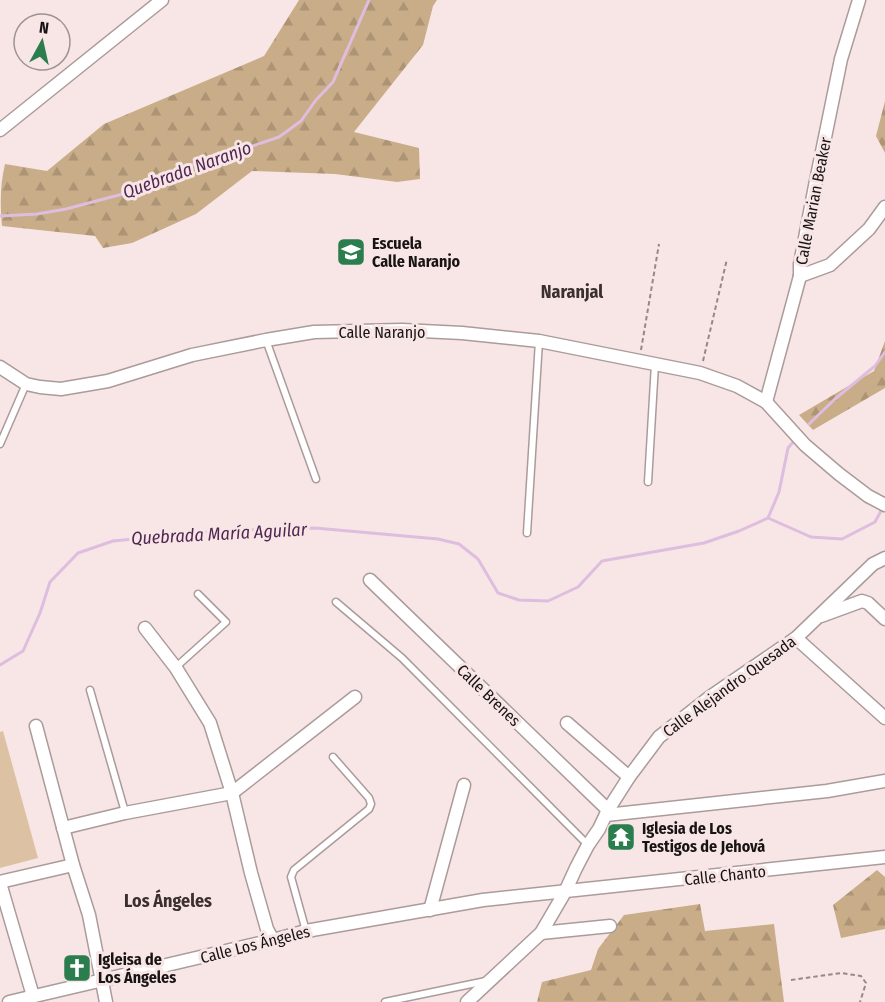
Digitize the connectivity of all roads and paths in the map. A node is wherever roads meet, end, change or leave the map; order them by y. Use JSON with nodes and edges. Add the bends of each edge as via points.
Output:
{"nodes":[{"id":1,"x":162,"y":0,"type":"edge"},
{"id":2,"x":859,"y":0,"type":"edge"},
{"id":3,"x":0,"y":130,"type":"edge"},
{"id":4,"x":885,"y":207,"type":"edge"},
{"id":5,"x":659,"y":244,"type":"dead end"},
{"id":6,"x":727,"y":259,"type":"dead end"},
{"id":7,"x":800,"y":276,"type":"junction"},
{"id":8,"x":266,"y":340,"type":"junction"},
{"id":9,"x":539,"y":341,"type":"junction"},
{"id":10,"x":639,"y":361,"type":"junction"},
{"id":11,"x":655,"y":364,"type":"junction"},
{"id":12,"x":0,"y":367,"type":"edge"},
{"id":13,"x":700,"y":373,"type":"junction"},
{"id":14,"x":26,"y":384,"type":"junction"},
{"id":15,"x":766,"y":402,"type":"junction"},
{"id":16,"x":0,"y":444,"type":"edge"},
{"id":17,"x":316,"y":479,"type":"dead end"},
{"id":18,"x":648,"y":482,"type":"dead end"},
{"id":19,"x":885,"y":505,"type":"edge"},
{"id":20,"x":527,"y":533,"type":"dead end"},
{"id":21,"x":885,"y":558,"type":"edge"},
{"id":22,"x":370,"y":580,"type":"dead end"},
{"id":23,"x":198,"y":594,"type":"dead end"},
{"id":24,"x":336,"y":602,"type":"dead end"},
{"id":25,"x":817,"y":618,"type":"junction"},
{"id":26,"x":885,"y":619,"type":"edge"},
{"id":27,"x":145,"y":628,"type":"dead end"},
{"id":28,"x":795,"y":638,"type":"junction"},
{"id":29,"x":176,"y":668,"type":"junction"},
{"id":30,"x":90,"y":690,"type":"dead end"},
{"id":31,"x":355,"y":697,"type":"dead end"},
{"id":32,"x":885,"y":718,"type":"edge"},
{"id":33,"x":567,"y":723,"type":"dead end"},
{"id":34,"x":36,"y":726,"type":"dead end"},
{"id":35,"x":333,"y":757,"type":"dead end"},
{"id":36,"x":628,"y":777,"type":"junction"},
{"id":37,"x":885,"y":782,"type":"edge"},
{"id":38,"x":464,"y":785,"type":"dead end"},
{"id":39,"x":232,"y":793,"type":"junction"},
{"id":40,"x":125,"y":813,"type":"junction"},
{"id":41,"x":607,"y":813,"type":"junction"},
{"id":42,"x":63,"y":828,"type":"junction"},
{"id":43,"x":588,"y":845,"type":"junction"},
{"id":44,"x":885,"y":857,"type":"edge"},
{"id":45,"x":73,"y":865,"type":"junction"},
{"id":46,"x":0,"y":883,"type":"edge"},
{"id":47,"x":565,"y":892,"type":"junction"},
{"id":48,"x":430,"y":910,"type":"junction"},
{"id":49,"x":610,"y":926,"type":"dead end"},
{"id":50,"x":306,"y":931,"type":"junction"},
{"id":51,"x":541,"y":933,"type":"junction"},
{"id":52,"x":273,"y":940,"type":"junction"},
{"id":53,"x":490,"y":980,"type":"junction"},
{"id":54,"x":790,"y":980,"type":"dead end"},
{"id":55,"x":102,"y":981,"type":"junction"},
{"id":56,"x":26,"y":999,"type":"edge"},
{"id":57,"x":9,"y":1002,"type":"edge"},
{"id":58,"x":106,"y":1002,"type":"edge"},
{"id":59,"x":385,"y":1002,"type":"edge"},
{"id":60,"x":467,"y":1002,"type":"edge"},
{"id":61,"x":860,"y":1002,"type":"edge"}],
"edges":[{"from":1,"to":3,"type":"street"},
{"from":2,"to":7,"type":"street","name":"Calle Marian Beaker","via":[[835,91]]},
{"from":4,"to":7,"type":"street","via":[[830,265]]},
{"from":5,"to":10,"type":"path"},
{"from":6,"to":13,"type":"path"},
{"from":7,"to":15,"type":"street","name":"Calle Marian Beaker"},
{"from":8,"to":9,"type":"street","name":"Calle Naranjo","via":[[314,333],[402,330]]},
{"from":8,"to":14,"type":"street","name":"Calle Naranjo","via":[[192,355],[108,381],[61,389]]},
{"from":8,"to":17,"type":"lane"},
{"from":9,"to":10,"type":"street","name":"Calle Naranjo"},
{"from":9,"to":20,"type":"lane"},
{"from":10,"to":11,"type":"street","name":"Calle Naranjo"},
{"from":11,"to":13,"type":"street","name":"Calle Naranjo"},
{"from":11,"to":18,"type":"lane"},
{"from":12,"to":14,"type":"street","name":"Calle Naranjo"},
{"from":13,"to":15,"type":"street","name":"Calle Naranjo"},
{"from":14,"to":16,"type":"lane"},
{"from":15,"to":19,"type":"street","via":[[805,446]]},
{"from":21,"to":25,"type":"street","name":"Calle Alejandro Quesada","via":[[873,564]]},
{"from":22,"to":41,"type":"street","name":"Calle Brenes"},
{"from":23,"to":29,"type":"lane","via":[[226,622]]},
{"from":24,"to":43,"type":"lane","via":[[402,658]]},
{"from":25,"to":26,"type":"street","via":[[862,601]]},
{"from":25,"to":28,"type":"street","name":"Calle Alejandro Quesada"},
{"from":27,"to":29,"type":"street"},
{"from":28,"to":32,"type":"street"},
{"from":28,"to":36,"type":"street","name":"Calle Alejandro Quesada","via":[[659,737]]},
{"from":29,"to":39,"type":"street","via":[[210,723]]},
{"from":30,"to":40,"type":"lane"},
{"from":31,"to":39,"type":"street"},
{"from":33,"to":36,"type":"street"},
{"from":34,"to":42,"type":"street"},
{"from":35,"to":50,"type":"lane","via":[[371,804],[294,870],[291,877]]},
{"from":36,"to":41,"type":"street","name":"Calle Alejandro Quesada"},
{"from":37,"to":41,"type":"street"},
{"from":38,"to":48,"type":"street"},
{"from":39,"to":40,"type":"street"},
{"from":39,"to":52,"type":"street","via":[[250,873]]},
{"from":40,"to":42,"type":"street"},
{"from":41,"to":43,"type":"street","name":"Calle Alejandro Quesada"},
{"from":42,"to":45,"type":"street"},
{"from":43,"to":47,"type":"street","name":"Calle Alejandro Quesada"},
{"from":44,"to":47,"type":"street","name":"Calle Chanto"},
{"from":45,"to":46,"type":"street"},
{"from":45,"to":55,"type":"street","via":[[89,915]]},
{"from":46,"to":56,"type":"street"},
{"from":47,"to":48,"type":"street","name":"Calle Los Ángeles"},
{"from":47,"to":51,"type":"street","name":"Calle Alejandro Quesada"},
{"from":48,"to":50,"type":"street","name":"Calle Los Ángeles"},
{"from":49,"to":51,"type":"street"},
{"from":50,"to":52,"type":"street","name":"Calle Los Ángeles"},
{"from":51,"to":53,"type":"street","name":"Calle Alejandro Quesada"},
{"from":52,"to":55,"type":"street","name":"Calle Los Ángeles"},
{"from":53,"to":59,"type":"lane"},
{"from":53,"to":60,"type":"street","name":"Calle Alejandro Quesada"},
{"from":54,"to":61,"type":"path","via":[[841,973],[861,976],[866,983]]},
{"from":55,"to":56,"type":"street","name":"Calle Los Ángeles"},
{"from":55,"to":58,"type":"street"},
{"from":56,"to":57,"type":"street","name":"Calle Los Ángeles"}]}
